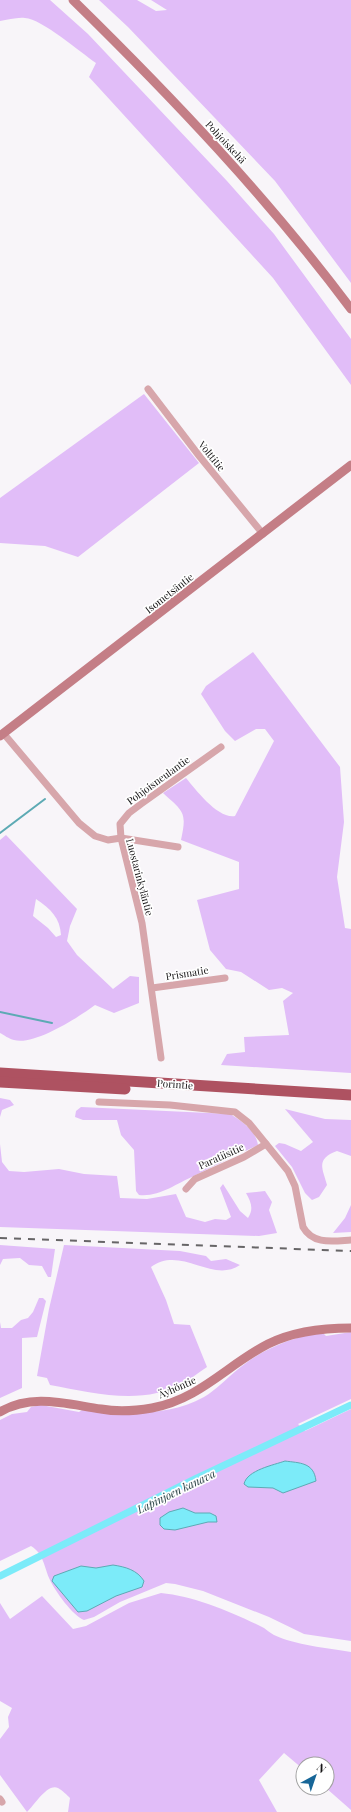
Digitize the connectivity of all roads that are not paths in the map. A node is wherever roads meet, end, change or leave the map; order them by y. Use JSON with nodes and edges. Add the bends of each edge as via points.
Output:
{"nodes":[{"id":1,"x":73,"y":0,"type":"edge"},
{"id":2,"x":351,"y":309,"type":"edge"},
{"id":3,"x":148,"y":389,"type":"dead end"},
{"id":4,"x":351,"y":465,"type":"edge"},
{"id":5,"x":263,"y":534,"type":"junction"},
{"id":6,"x":2,"y":735,"type":"edge"},
{"id":7,"x":221,"y":747,"type":"dead end"},
{"id":8,"x":121,"y":838,"type":"junction"},
{"id":9,"x":178,"y":847,"type":"dead end"},
{"id":10,"x":225,"y":978,"type":"dead end"},
{"id":11,"x":152,"y":988,"type":"junction"},
{"id":12,"x":161,"y":1058,"type":"dead end"},
{"id":13,"x":0,"y":1073,"type":"edge"},
{"id":14,"x":0,"y":1082,"type":"edge"},
{"id":15,"x":351,"y":1095,"type":"edge"},
{"id":16,"x":99,"y":1102,"type":"dead end"},
{"id":17,"x":351,"y":1102,"type":"edge"},
{"id":18,"x":266,"y":1144,"type":"junction"},
{"id":19,"x":186,"y":1189,"type":"dead end"},
{"id":20,"x":351,"y":1240,"type":"edge"},
{"id":21,"x":351,"y":1328,"type":"edge"},
{"id":22,"x":0,"y":1412,"type":"edge"}],
"edges":[{"from":1,"to":2,"type":"main road","name":"Pohjoiskehä","via":[[254,188],[313,258]]},
{"from":3,"to":5,"type":"street","name":"Volttitie"},
{"from":4,"to":5,"type":"main road","name":"Isometsäntie"},
{"from":5,"to":6,"type":"main road","name":"Isometsäntie"},
{"from":6,"to":8,"type":"street","name":"Luostarinkyläntie","via":[[79,823],[95,836],[108,840]]},
{"from":7,"to":8,"type":"street","name":"Pohjoisneulantie","via":[[130,812],[120,824]]},
{"from":8,"to":9,"type":"street"},
{"from":8,"to":11,"type":"street","name":"Luostarinkyläntie","via":[[142,923]]},
{"from":10,"to":11,"type":"street","name":"Prismatie"},
{"from":11,"to":12,"type":"street","name":"Luostarinkyläntie"},
{"from":13,"to":15,"type":"highway","name":"Porintie"},
{"from":14,"to":17,"type":"highway","name":"Porintie"},
{"from":16,"to":18,"type":"street","via":[[170,1105],[235,1112],[249,1123]]},
{"from":18,"to":19,"type":"street","name":"Paratiisitie","via":[[195,1179]]},
{"from":18,"to":20,"type":"street","via":[[288,1171],[295,1186],[306,1232],[318,1240]]},
{"from":21,"to":22,"type":"main road","name":"Äyhöntie","via":[[307,1331],[282,1338],[247,1357],[198,1391],[152,1408],[118,1411],[40,1401],[17,1405]]}]}
